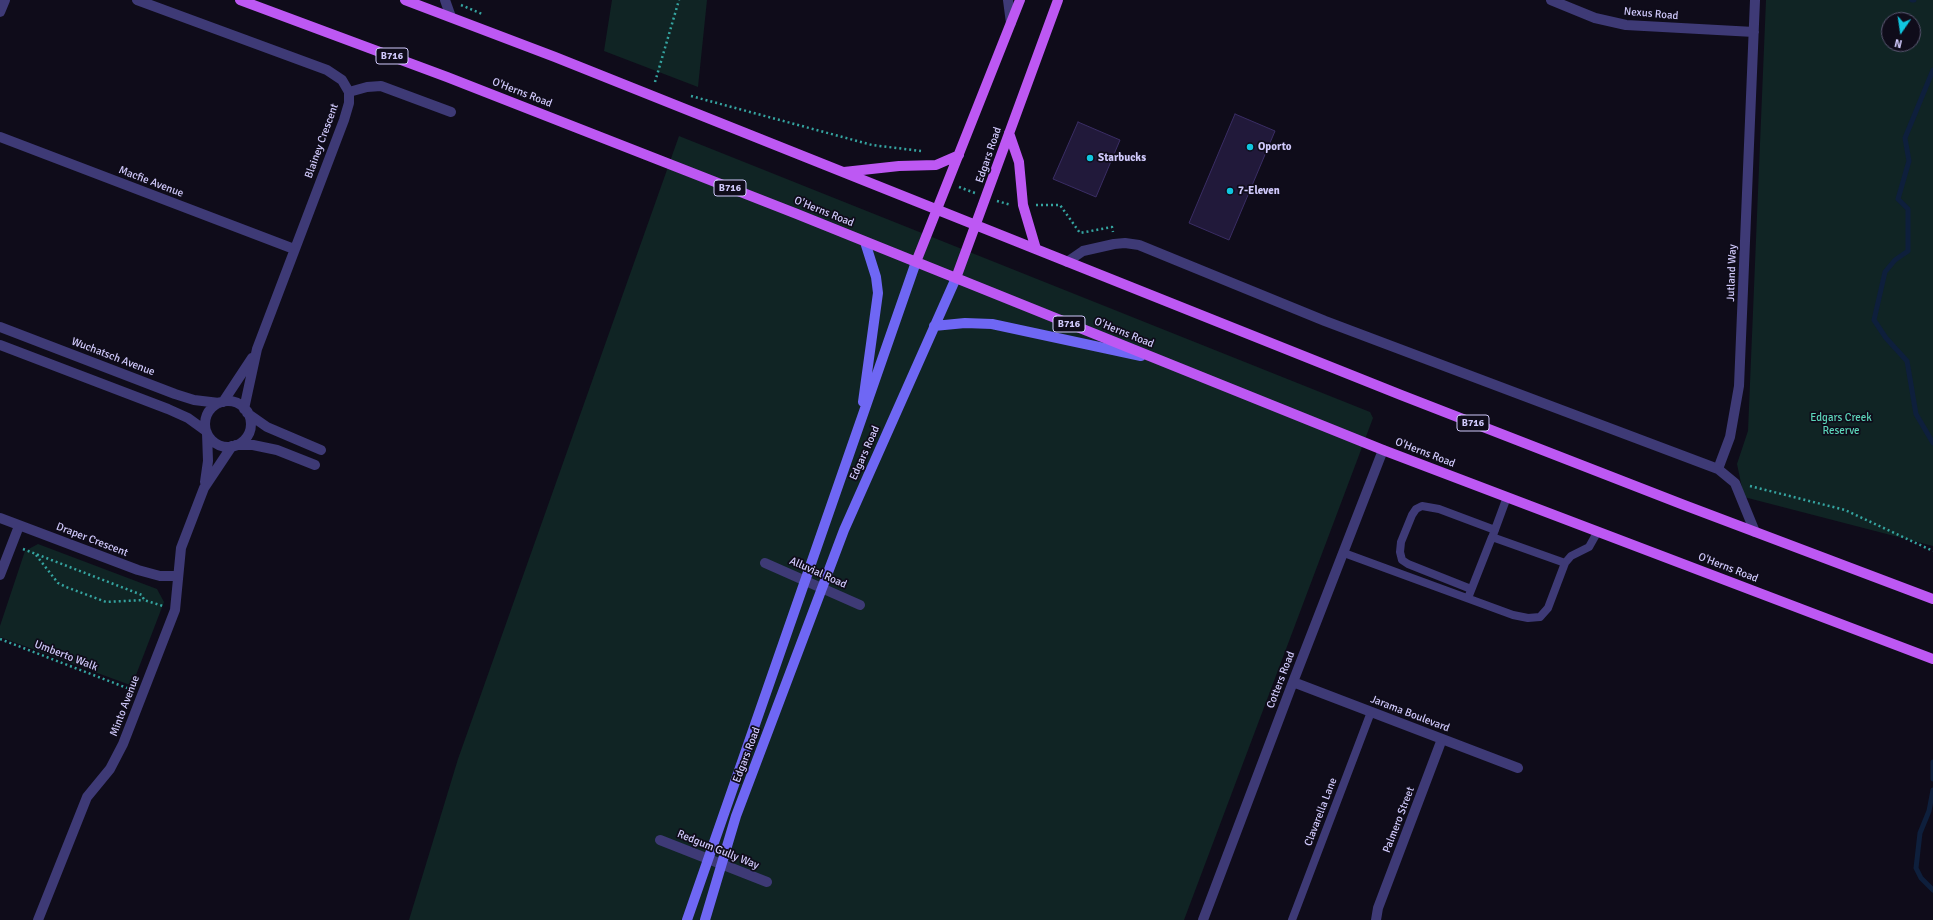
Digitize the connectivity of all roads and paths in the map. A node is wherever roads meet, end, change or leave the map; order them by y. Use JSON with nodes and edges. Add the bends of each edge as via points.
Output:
{"nodes":[{"id":1,"x":5,"y":0,"type":"edge"},
{"id":2,"x":137,"y":0,"type":"edge"},
{"id":3,"x":240,"y":0,"type":"edge"},
{"id":4,"x":405,"y":0,"type":"edge"},
{"id":5,"x":445,"y":0,"type":"edge"},
{"id":6,"x":679,"y":0,"type":"edge"},
{"id":7,"x":1008,"y":0,"type":"edge"},
{"id":8,"x":1020,"y":0,"type":"edge"},
{"id":9,"x":1058,"y":0,"type":"edge"},
{"id":10,"x":1551,"y":0,"type":"edge"},
{"id":11,"x":1755,"y":0,"type":"edge"},
{"id":12,"x":0,"y":12,"type":"edge"},
{"id":13,"x":451,"y":17,"type":"junction"},
{"id":14,"x":1011,"y":24,"type":"junction"},
{"id":15,"x":1754,"y":32,"type":"junction"},
{"id":16,"x":655,"y":82,"type":"dead end"},
{"id":17,"x":349,"y":92,"type":"junction"},
{"id":18,"x":451,"y":112,"type":"dead end"},
{"id":19,"x":1008,"y":133,"type":"junction"},
{"id":20,"x":0,"y":137,"type":"edge"},
{"id":21,"x":959,"y":155,"type":"junction"},
{"id":22,"x":842,"y":172,"type":"junction"},
{"id":23,"x":937,"y":210,"type":"junction"},
{"id":24,"x":976,"y":225,"type":"junction"},
{"id":25,"x":865,"y":242,"type":"junction"},
{"id":26,"x":294,"y":249,"type":"junction"},
{"id":27,"x":1036,"y":249,"type":"junction"},
{"id":28,"x":916,"y":262,"type":"junction"},
{"id":29,"x":1067,"y":262,"type":"junction"},
{"id":30,"x":956,"y":278,"type":"junction"},
{"id":31,"x":934,"y":326,"type":"junction"},
{"id":32,"x":0,"y":327,"type":"edge"},
{"id":33,"x":0,"y":345,"type":"edge"},
{"id":34,"x":257,"y":349,"type":"junction"},
{"id":35,"x":1157,"y":359,"type":"junction"},
{"id":36,"x":221,"y":402,"type":"junction"},
{"id":37,"x":246,"y":411,"type":"junction"},
{"id":38,"x":861,"y":421,"type":"junction"},
{"id":39,"x":206,"y":432,"type":"junction"},
{"id":40,"x":234,"y":446,"type":"junction"},
{"id":41,"x":321,"y":450,"type":"dead end"},
{"id":42,"x":1383,"y":450,"type":"junction"},
{"id":43,"x":315,"y":465,"type":"dead end"},
{"id":44,"x":1718,"y":469,"type":"junction"},
{"id":45,"x":204,"y":488,"type":"junction"},
{"id":46,"x":1506,"y":497,"type":"junction"},
{"id":47,"x":0,"y":518,"type":"edge"},
{"id":48,"x":19,"y":526,"type":"junction"},
{"id":49,"x":1598,"y":532,"type":"junction"},
{"id":50,"x":1755,"y":532,"type":"junction"},
{"id":51,"x":1494,"y":534,"type":"junction"},
{"id":52,"x":12,"y":545,"type":"junction"},
{"id":53,"x":1344,"y":553,"type":"junction"},
{"id":54,"x":35,"y":554,"type":"junction"},
{"id":55,"x":765,"y":563,"type":"dead end"},
{"id":56,"x":1565,"y":563,"type":"junction"},
{"id":57,"x":0,"y":575,"type":"edge"},
{"id":58,"x":178,"y":576,"type":"junction"},
{"id":59,"x":805,"y":580,"type":"junction"},
{"id":60,"x":823,"y":588,"type":"junction"},
{"id":61,"x":1471,"y":590,"type":"junction"},
{"id":62,"x":1468,"y":598,"type":"junction"},
{"id":63,"x":144,"y":600,"type":"junction"},
{"id":64,"x":1933,"y":600,"type":"edge"},
{"id":65,"x":860,"y":606,"type":"dead end"},
{"id":66,"x":175,"y":610,"type":"junction"},
{"id":67,"x":0,"y":639,"type":"edge"},
{"id":68,"x":1933,"y":659,"type":"edge"},
{"id":69,"x":1293,"y":682,"type":"junction"},
{"id":70,"x":127,"y":688,"type":"dead end"},
{"id":71,"x":1371,"y":712,"type":"junction"},
{"id":72,"x":1442,"y":739,"type":"junction"},
{"id":73,"x":1518,"y":768,"type":"dead end"},
{"id":74,"x":660,"y":840,"type":"dead end"},
{"id":75,"x":708,"y":859,"type":"junction"},
{"id":76,"x":722,"y":865,"type":"junction"},
{"id":77,"x":767,"y":882,"type":"dead end"},
{"id":78,"x":1378,"y":908,"type":"junction"},
{"id":79,"x":38,"y":920,"type":"edge"},
{"id":80,"x":687,"y":920,"type":"edge"},
{"id":81,"x":705,"y":920,"type":"edge"},
{"id":82,"x":1203,"y":920,"type":"edge"},
{"id":83,"x":1292,"y":920,"type":"edge"},
{"id":84,"x":1371,"y":920,"type":"edge"},
{"id":85,"x":1376,"y":920,"type":"edge"}],
"edges":[{"from":1,"to":12,"type":"street"},
{"from":2,"to":17,"type":"street","name":"Blainey Crescent","via":[[327,70],[342,80]]},
{"from":3,"to":25,"type":"main road","name":"O'Herns Road","number":"B716","via":[[447,77]]},
{"from":4,"to":13,"type":"main road","number":"B716"},
{"from":5,"to":13,"type":"street"},
{"from":6,"to":16,"type":"path"},
{"from":7,"to":14,"type":"street"},
{"from":8,"to":14,"type":"main road","name":"Edgars Road"},
{"from":9,"to":19,"type":"main road","name":"Edgars Road"},
{"from":10,"to":15,"type":"street","name":"Nexus Road","via":[[1595,18],[1626,26]]},
{"from":11,"to":15,"type":"street","name":"Jutland Way"},
{"from":13,"to":22,"type":"main road","number":"B716"},
{"from":14,"to":21,"type":"main road","name":"Edgars Road"},
{"from":15,"to":44,"type":"street","name":"Jutland Way","via":[[1739,386],[1730,437]]},
{"from":17,"to":18,"type":"street","via":[[381,86]]},
{"from":17,"to":26,"type":"street","name":"Blainey Crescent","via":[[344,120]]},
{"from":19,"to":24,"type":"main road","name":"Edgars Road"},
{"from":19,"to":27,"type":"main road","via":[[1019,162],[1023,205]]},
{"from":20,"to":26,"type":"street","name":"Macfie Avenue"},
{"from":21,"to":22,"type":"main road","via":[[936,166],[899,166]]},
{"from":21,"to":23,"type":"main road","name":"Edgars Road"},
{"from":22,"to":23,"type":"main road","number":"B716"},
{"from":23,"to":24,"type":"main road","number":"B716"},
{"from":23,"to":28,"type":"main road","name":"Edgars Road"},
{"from":24,"to":27,"type":"main road","number":"B716"},
{"from":24,"to":30,"type":"main road","name":"Edgars Road"},
{"from":25,"to":28,"type":"main road","name":"O'Herns Road","number":"B716"},
{"from":25,"to":38,"type":"main road","via":[[876,277],[878,293]]},
{"from":26,"to":34,"type":"street","name":"Blainey Crescent"},
{"from":27,"to":29,"type":"main road","number":"B716"},
{"from":28,"to":30,"type":"main road","name":"O'Herns Road","number":"B716"},
{"from":28,"to":38,"type":"main road","name":"Edgars Road"},
{"from":29,"to":44,"type":"street","via":[[1083,251],[1114,244],[1139,245],[1158,251],[1326,321]]},
{"from":29,"to":50,"type":"main road","number":"B716"},
{"from":30,"to":31,"type":"main road","name":"Edgars Road"},
{"from":30,"to":35,"type":"main road","name":"O'Herns Road","number":"B716"},
{"from":31,"to":35,"type":"main road","via":[[992,324]]},
{"from":31,"to":60,"type":"main road","name":"Edgars Road","via":[[844,530]]},
{"from":32,"to":36,"type":"street","name":"Wuchatsch Avenue","via":[[175,394],[194,400]]},
{"from":33,"to":39,"type":"street","via":[[168,409],[188,418]]},
{"from":34,"to":36,"type":"street","name":"Blainey Crescent"},
{"from":34,"to":37,"type":"street","name":"Blainey Crescent"},
{"from":35,"to":42,"type":"main road","name":"O'Herns Road","number":"B716"},
{"from":36,"to":37,"type":"street","via":[[235,402]]},
{"from":36,"to":39,"type":"street","via":[[214,406],[206,418]]},
{"from":37,"to":40,"type":"street","via":[[250,428],[247,436]]},
{"from":37,"to":41,"type":"street","via":[[267,427]]},
{"from":38,"to":59,"type":"main road","name":"Edgars Road"},
{"from":39,"to":40,"type":"street","via":[[217,444],[224,447]]},
{"from":39,"to":45,"type":"street","name":"Minto Avenue","via":[[208,461]]},
{"from":40,"to":43,"type":"street","via":[[253,445],[270,448]]},
{"from":40,"to":45,"type":"street","name":"Minto Avenue"},
{"from":42,"to":46,"type":"main road","name":"O'Herns Road","number":"B716"},
{"from":42,"to":53,"type":"street","name":"Cotters Road"},
{"from":44,"to":50,"type":"street","via":[[1735,483]]},
{"from":45,"to":58,"type":"street","name":"Minto Avenue","via":[[181,548]]},
{"from":46,"to":49,"type":"main road","name":"O'Herns Road","number":"B716"},
{"from":46,"to":51,"type":"lane"},
{"from":47,"to":48,"type":"street","name":"Draper Crescent"},
{"from":48,"to":52,"type":"street"},
{"from":48,"to":58,"type":"street","name":"Draper Crescent","via":[[138,570],[160,576]]},
{"from":49,"to":56,"type":"lane","via":[[1589,547],[1571,556]]},
{"from":49,"to":68,"type":"main road","name":"O'Herns Road","number":"B716"},
{"from":50,"to":64,"type":"main road","number":"B716"},
{"from":51,"to":56,"type":"lane"},
{"from":51,"to":61,"type":"lane"},
{"from":51,"to":61,"type":"lane","via":[[1439,509],[1422,506],[1412,515],[1401,542],[1402,560]]},
{"from":52,"to":54,"type":"path"},
{"from":52,"to":57,"type":"street"},
{"from":53,"to":62,"type":"lane"},
{"from":53,"to":69,"type":"street","name":"Cotters Road"},
{"from":54,"to":63,"type":"path","via":[[142,595]]},
{"from":54,"to":63,"type":"path","via":[[58,583],[66,587],[106,602]]},
{"from":55,"to":59,"type":"street","name":"Alluvial Road"},
{"from":56,"to":62,"type":"lane","via":[[1548,608],[1540,616],[1528,618],[1513,615]]},
{"from":58,"to":66,"type":"street","name":"Minto Avenue"},
{"from":59,"to":60,"type":"street","name":"Alluvial Road"},
{"from":59,"to":75,"type":"main road","name":"Edgars Road"},
{"from":60,"to":65,"type":"street","name":"Alluvial Road"},
{"from":60,"to":76,"type":"main road","name":"Edgars Road","via":[[736,816]]},
{"from":61,"to":62,"type":"lane"},
{"from":63,"to":66,"type":"path"},
{"from":66,"to":79,"type":"street","name":"Minto Avenue","via":[[118,758],[84,802]]},
{"from":67,"to":70,"type":"path","name":"Umberto Walk"},
{"from":69,"to":71,"type":"street","name":"Jarama Boulevard"},
{"from":69,"to":82,"type":"street","name":"Cotters Road"},
{"from":71,"to":72,"type":"street","name":"Jarama Boulevard"},
{"from":71,"to":83,"type":"lane","name":"Clavarella Lane"},
{"from":72,"to":73,"type":"street","name":"Jarama Boulevard"},
{"from":72,"to":78,"type":"street","name":"Palmero Street"},
{"from":74,"to":75,"type":"street","name":"Redgum Gully Way"},
{"from":75,"to":76,"type":"street","name":"Redgum Gully Way"},
{"from":75,"to":80,"type":"main road","name":"Edgars Road"},
{"from":76,"to":77,"type":"street","name":"Redgum Gully Way"},
{"from":76,"to":81,"type":"main road","name":"Edgars Road"},
{"from":78,"to":84,"type":"street","name":"Palmero Street"},
{"from":78,"to":85,"type":"street","name":"Palmero Street"}]}
